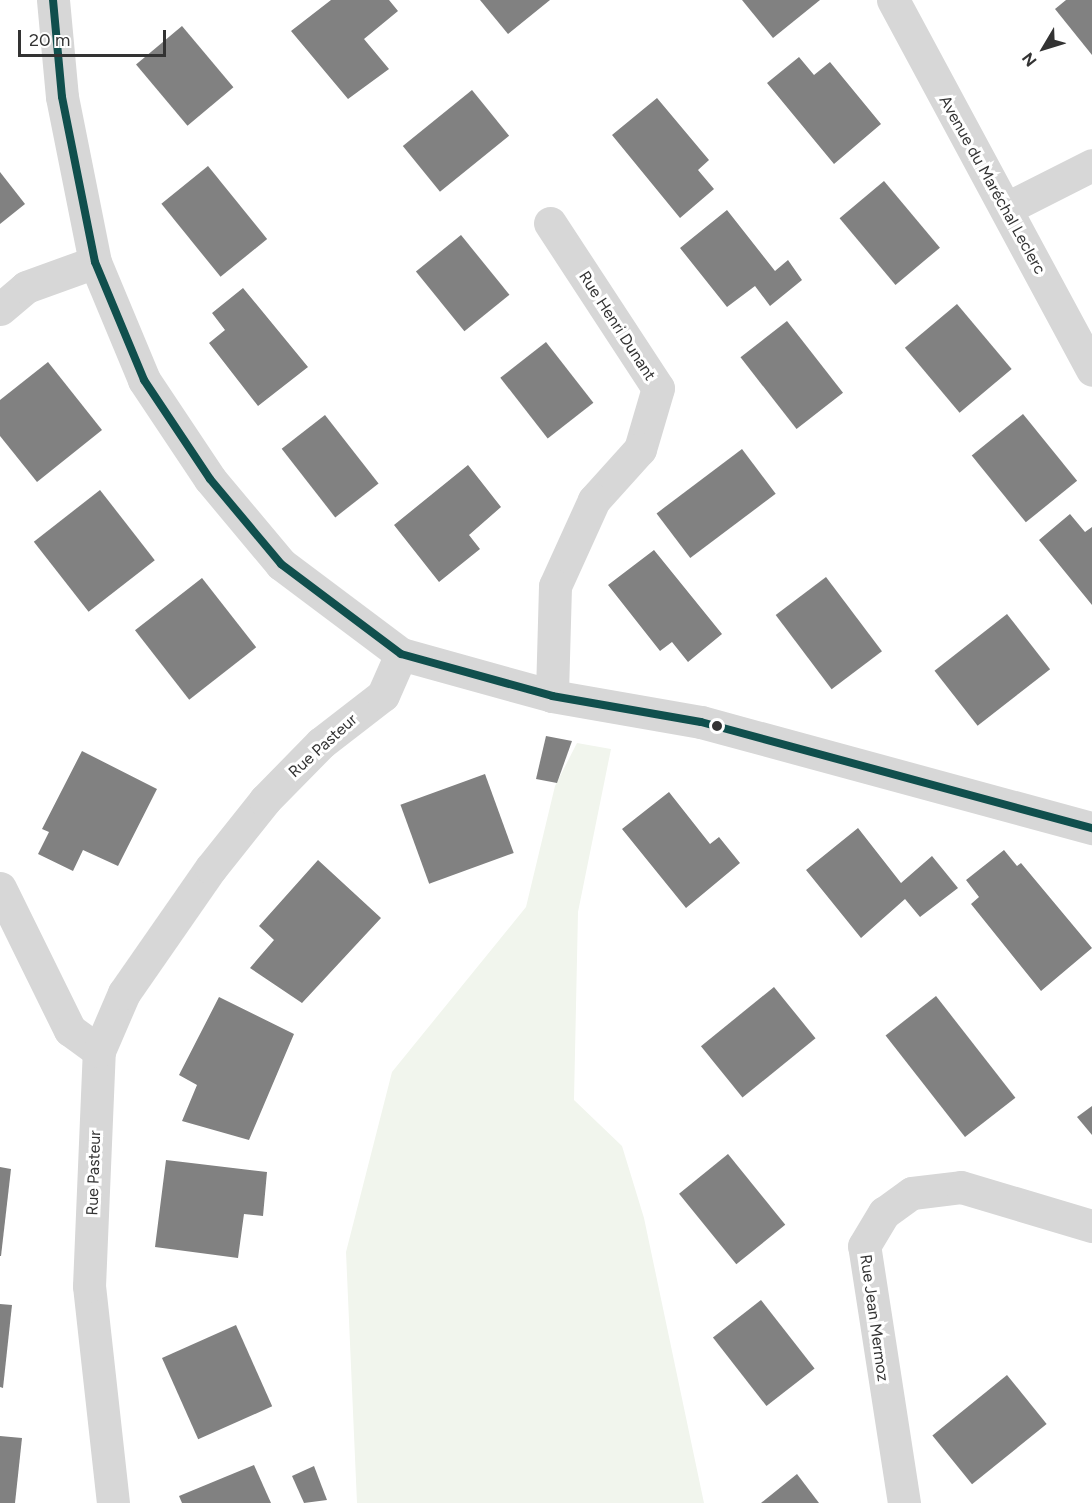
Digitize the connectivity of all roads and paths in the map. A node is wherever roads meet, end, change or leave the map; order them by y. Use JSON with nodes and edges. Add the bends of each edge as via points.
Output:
{"nodes":[{"id":1,"x":53,"y":0,"type":"edge"},
{"id":2,"x":893,"y":0,"type":"edge"},
{"id":3,"x":1092,"y":165,"type":"edge"},
{"id":4,"x":1007,"y":208,"type":"junction"},
{"id":5,"x":550,"y":223,"type":"dead end"},
{"id":6,"x":95,"y":262,"type":"junction"},
{"id":7,"x":0,"y":309,"type":"edge"},
{"id":8,"x":1092,"y":370,"type":"edge"},
{"id":9,"x":402,"y":654,"type":"junction"},
{"id":10,"x":552,"y":696,"type":"junction"},
{"id":11,"x":1092,"y":828,"type":"edge"},
{"id":12,"x":0,"y":888,"type":"edge"},
{"id":13,"x":99,"y":1052,"type":"junction"},
{"id":14,"x":1092,"y":1226,"type":"edge"},
{"id":15,"x":113,"y":1503,"type":"edge"},
{"id":16,"x":904,"y":1503,"type":"edge"}],
"edges":[{"from":1,"to":6,"type":"street","via":[[62,97]]},
{"from":2,"to":4,"type":"street","name":"Avenue du Maréchal Leclerc"},
{"from":3,"to":4,"type":"street"},
{"from":4,"to":8,"type":"street","name":"Avenue du Maréchal Leclerc"},
{"from":5,"to":10,"type":"street","name":"Rue Henri Dunant","via":[[658,388],[640,449],[594,500],[555,586]]},
{"from":6,"to":7,"type":"street","via":[[26,287]]},
{"from":6,"to":9,"type":"street","via":[[144,380],[210,479],[281,564]]},
{"from":9,"to":10,"type":"street"},
{"from":9,"to":13,"type":"street","name":"Rue Pasteur","via":[[383,695],[321,743],[265,800],[211,868],[124,993]]},
{"from":10,"to":11,"type":"street","via":[[701,722]]},
{"from":12,"to":13,"type":"street","via":[[70,1030]]},
{"from":13,"to":15,"type":"street","name":"Rue Pasteur","via":[[90,1286]]},
{"from":14,"to":16,"type":"street","name":"Rue Jean Mermoz","via":[[961,1187],[912,1193],[884,1213],[864,1246]]}]}
